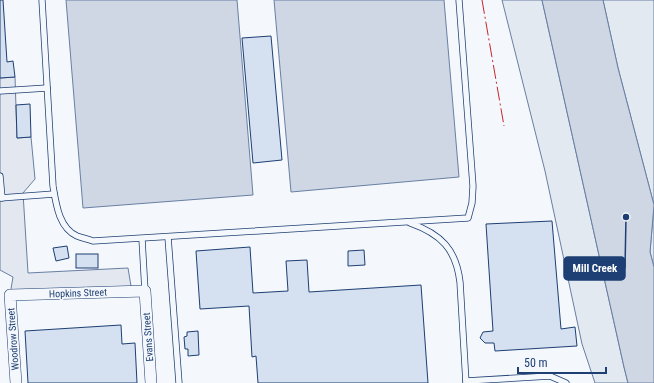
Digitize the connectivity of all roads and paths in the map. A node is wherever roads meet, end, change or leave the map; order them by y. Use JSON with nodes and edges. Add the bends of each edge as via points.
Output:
{"nodes":[{"id":1,"x":42,"y":0,"type":"edge"},
{"id":2,"x":459,"y":0,"type":"edge"},
{"id":3,"x":47,"y":88,"type":"junction"},
{"id":4,"x":0,"y":91,"type":"edge"},
{"id":5,"x":0,"y":176,"type":"edge"},
{"id":6,"x":54,"y":194,"type":"junction"},
{"id":7,"x":1,"y":198,"type":"edge"},
{"id":8,"x":408,"y":222,"type":"junction"},
{"id":9,"x":168,"y":237,"type":"junction"},
{"id":10,"x":142,"y":239,"type":"junction"},
{"id":11,"x":145,"y":291,"type":"junction"},
{"id":12,"x":10,"y":295,"type":"joint"},
{"id":13,"x":466,"y":382,"type":"edge"},
{"id":14,"x":16,"y":383,"type":"edge"},
{"id":15,"x":151,"y":383,"type":"edge"},
{"id":16,"x":179,"y":383,"type":"edge"},
{"id":17,"x":566,"y":383,"type":"edge"}],
"edges":[{"from":1,"to":3,"type":"lane"},
{"from":2,"to":8,"type":"lane","via":[[473,186],[472,203],[468,218]]},
{"from":3,"to":4,"type":"lane"},
{"from":3,"to":6,"type":"lane"},
{"from":5,"to":7,"type":"lane"},
{"from":6,"to":7,"type":"lane"},
{"from":6,"to":10,"type":"lane","via":[[65,228],[76,236],[92,241]]},
{"from":8,"to":9,"type":"lane"},
{"from":8,"to":13,"type":"lane","via":[[427,229],[439,238],[452,252],[458,268]]},
{"from":9,"to":10,"type":"lane"},
{"from":9,"to":16,"type":"lane"},
{"from":10,"to":11,"type":"lane"},
{"from":11,"to":12,"type":"street","name":"Hopkins Street"},
{"from":11,"to":15,"type":"street","name":"Evans Street"},
{"from":12,"to":14,"type":"street","name":"Woodrow Street"},
{"from":13,"to":17,"type":"lane","via":[[550,376]]}]}
